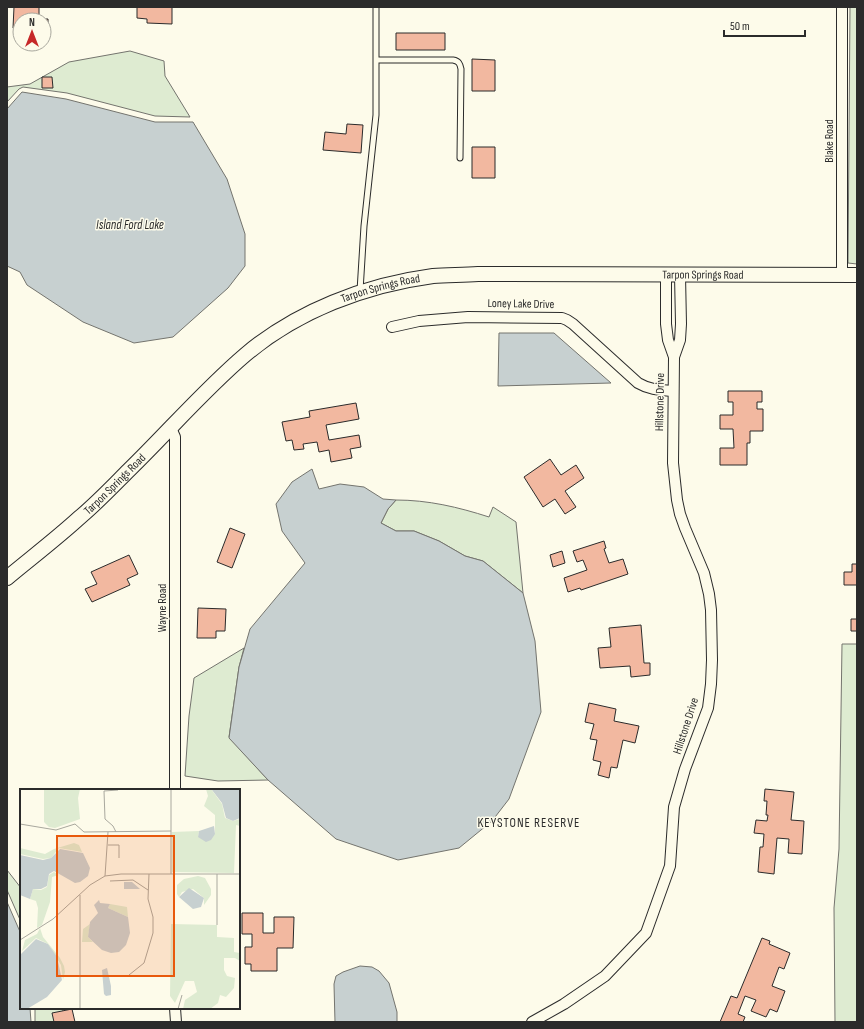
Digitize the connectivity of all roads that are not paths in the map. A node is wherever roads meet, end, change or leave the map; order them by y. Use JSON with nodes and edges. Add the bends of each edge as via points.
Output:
{"nodes":[{"id":1,"x":376,"y":7,"type":"edge"},
{"id":2,"x":842,"y":7,"type":"edge"},
{"id":3,"x":376,"y":60,"type":"junction"},
{"id":4,"x":460,"y":158,"type":"dead end"},
{"id":5,"x":666,"y":275,"type":"junction"},
{"id":6,"x":680,"y":275,"type":"junction"},
{"id":7,"x":842,"y":275,"type":"junction"},
{"id":8,"x":857,"y":275,"type":"edge"},
{"id":9,"x":360,"y":292,"type":"junction"},
{"id":10,"x":666,"y":324,"type":"junction"},
{"id":11,"x":682,"y":324,"type":"junction"},
{"id":12,"x":392,"y":327,"type":"dead end"},
{"id":13,"x":674,"y":357,"type":"junction"},
{"id":14,"x":673,"y":391,"type":"junction"},
{"id":15,"x":171,"y":428,"type":"junction"},
{"id":16,"x":7,"y":578,"type":"edge"},
{"id":17,"x":175,"y":789,"type":"edge"},
{"id":18,"x":175,"y":1009,"type":"edge"},
{"id":19,"x":176,"y":1022,"type":"edge"},
{"id":20,"x":532,"y":1022,"type":"edge"}],
"edges":[{"from":1,"to":3,"type":"lane"},
{"from":2,"to":7,"type":"street","name":"Blake Road"},
{"from":3,"to":4,"type":"lane","via":[[456,60],[459,63]]},
{"from":3,"to":9,"type":"lane","via":[[376,115]]},
{"from":5,"to":6,"type":"main road","name":"Tarpon Springs Road"},
{"from":5,"to":9,"type":"main road","name":"Tarpon Springs Road","via":[[434,276]]},
{"from":5,"to":10,"type":"street","name":"Hillstone Drive"},
{"from":6,"to":7,"type":"main road","name":"Tarpon Springs Road"},
{"from":6,"to":11,"type":"street","name":"Hillstone Drive"},
{"from":7,"to":8,"type":"main road","name":"Tarpon Springs Road"},
{"from":9,"to":15,"type":"main road","name":"Tarpon Springs Road","via":[[312,313],[269,337],[228,370]]},
{"from":10,"to":11,"type":"street"},
{"from":10,"to":13,"type":"street","name":"Hillstone Drive"},
{"from":11,"to":13,"type":"street","name":"Hillstone Drive"},
{"from":12,"to":14,"type":"street","name":"Loney Lake Drive","via":[[419,321],[468,317],[562,318],[573,324],[638,383],[650,389]]},
{"from":13,"to":14,"type":"street","name":"Hillstone Drive"},
{"from":14,"to":20,"type":"street","name":"Hillstone Drive","via":[[673,463],[677,500],[685,528],[704,573],[711,610],[712,660],[708,708],[674,807],[670,866],[646,933],[605,976]]},
{"from":15,"to":16,"type":"main road","name":"Tarpon Springs Road","via":[[80,518]]},
{"from":15,"to":17,"type":"street","name":"Wayne Road","via":[[176,437]]},
{"from":18,"to":19,"type":"street"}]}
